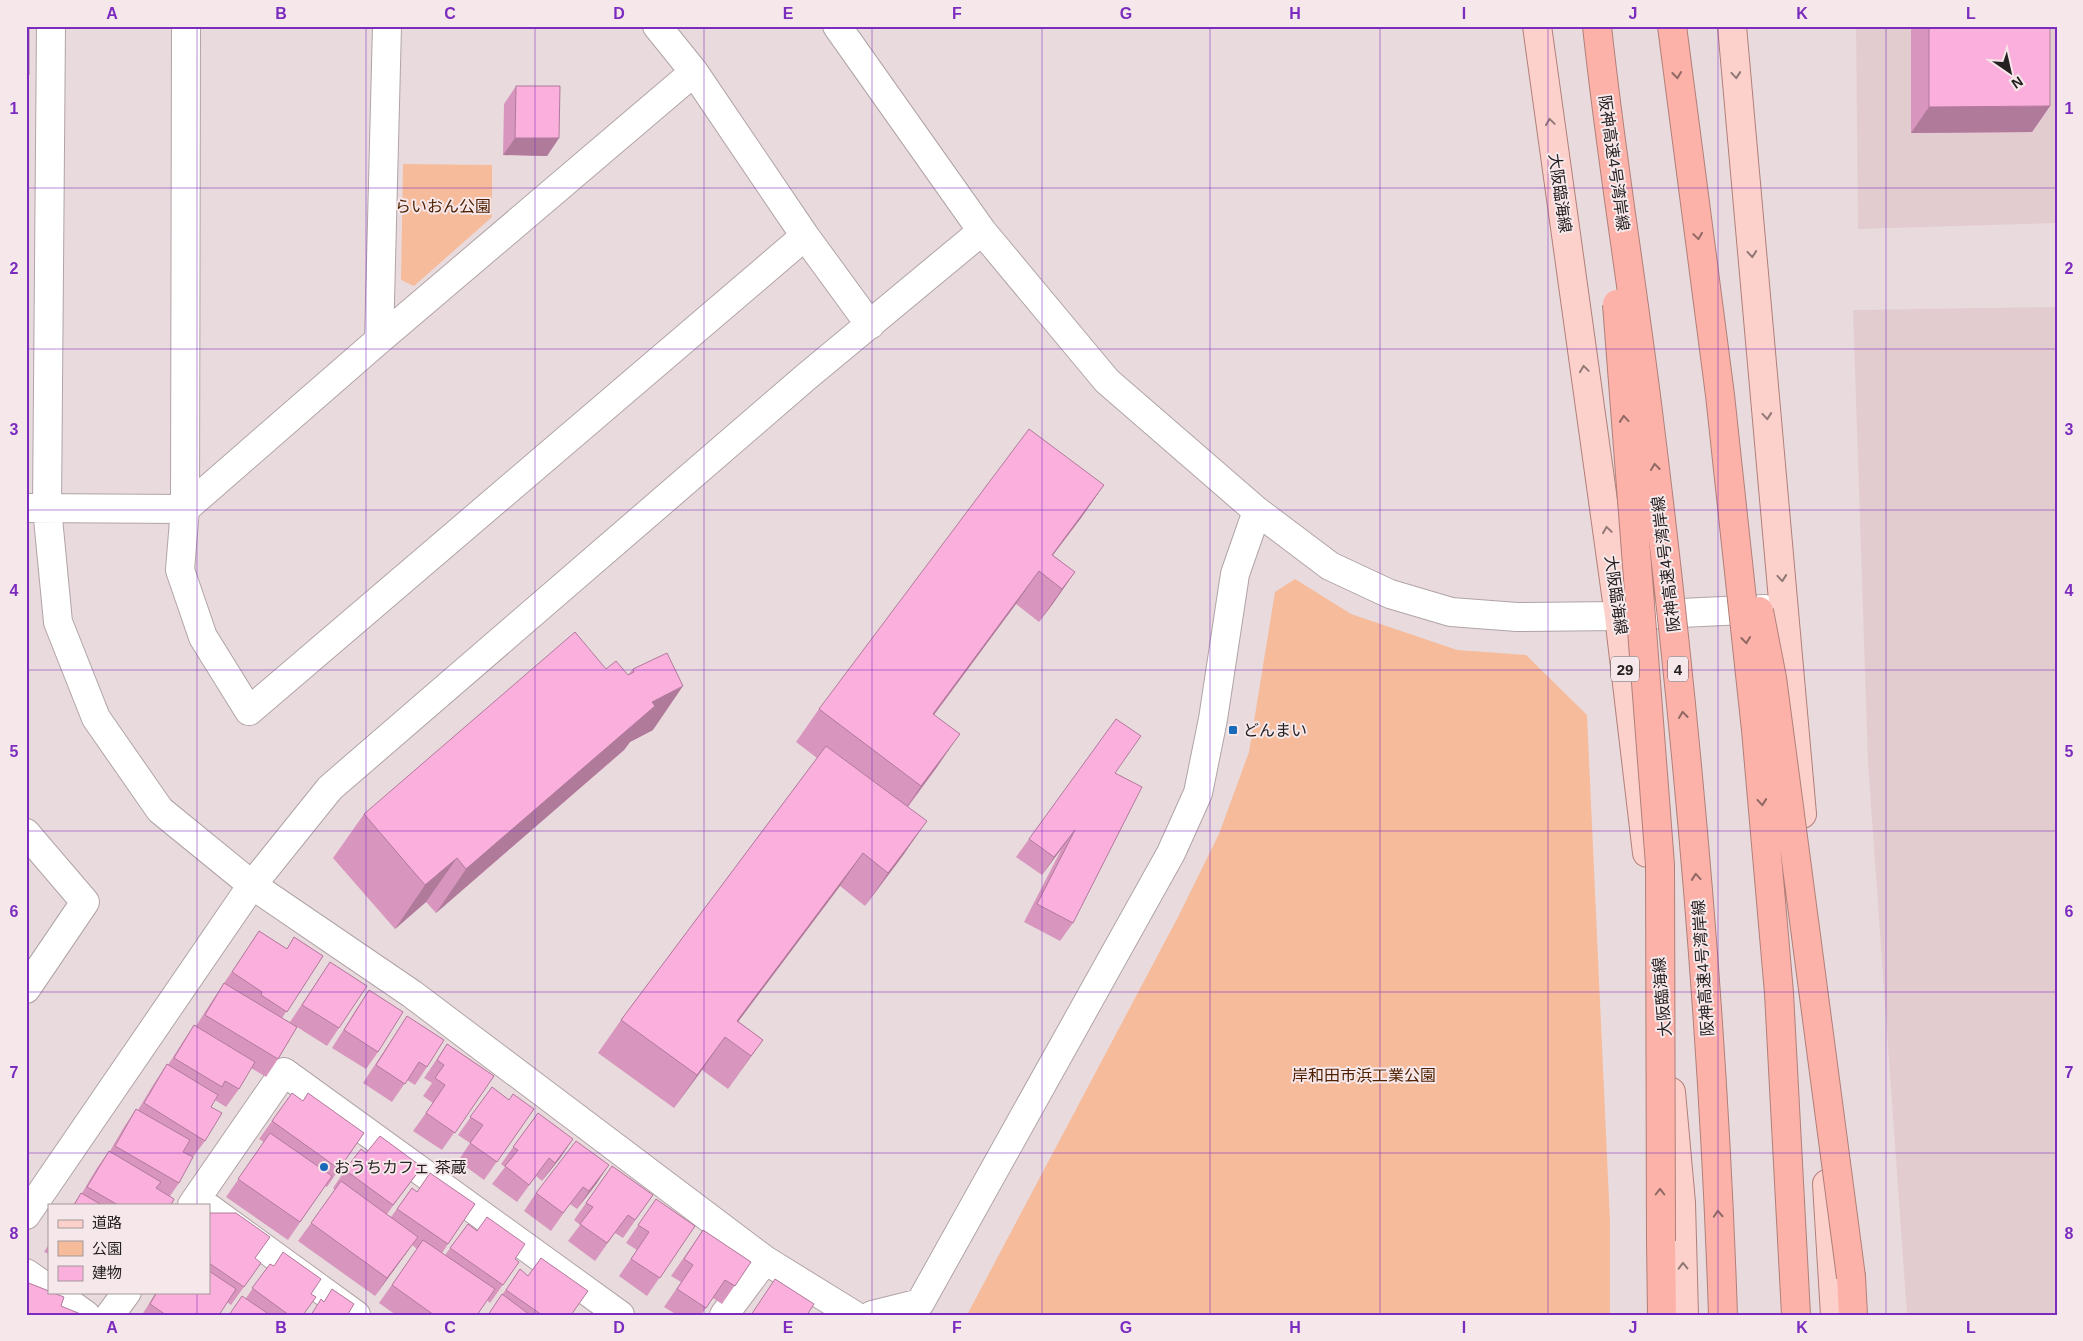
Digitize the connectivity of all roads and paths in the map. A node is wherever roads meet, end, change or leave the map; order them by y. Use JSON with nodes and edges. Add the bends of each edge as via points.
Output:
{"nodes":[{"id":1,"x":51,"y":26,"type":"edge"},
{"id":2,"x":186,"y":26,"type":"edge"},
{"id":3,"x":387,"y":26,"type":"edge"},
{"id":4,"x":657,"y":26,"type":"edge"},
{"id":5,"x":837,"y":26,"type":"edge"},
{"id":6,"x":1536,"y":26,"type":"edge"},
{"id":7,"x":1597,"y":26,"type":"edge"},
{"id":8,"x":1672,"y":26,"type":"edge"},
{"id":9,"x":1732,"y":26,"type":"edge"},
{"id":10,"x":694,"y":72,"type":"junction"},
{"id":11,"x":1606,"y":107,"type":"junction"},
{"id":12,"x":982,"y":231,"type":"junction"},
{"id":13,"x":805,"y":236,"type":"junction"},
{"id":14,"x":870,"y":325,"type":"junction"},
{"id":15,"x":380,"y":340,"type":"junction"},
{"id":16,"x":1720,"y":395,"type":"junction"},
{"id":17,"x":37,"y":508,"type":"edge"},
{"id":18,"x":185,"y":509,"type":"junction"},
{"id":19,"x":1257,"y":511,"type":"junction"},
{"id":20,"x":1784,"y":608,"type":"junction"},
{"id":21,"x":1619,"y":616,"type":"junction"},
{"id":22,"x":26,"y":833,"type":"edge"},
{"id":23,"x":252,"y":885,"type":"junction"},
{"id":24,"x":26,"y":989,"type":"edge"},
{"id":25,"x":200,"y":1204,"type":"edge"},
{"id":26,"x":210,"y":1211,"type":"edge"},
{"id":27,"x":26,"y":1216,"type":"edge"},
{"id":28,"x":765,"y":1260,"type":"junction"},
{"id":29,"x":26,"y":1273,"type":"edge"},
{"id":30,"x":48,"y":1288,"type":"edge"},
{"id":31,"x":57,"y":1294,"type":"edge"},
{"id":32,"x":126,"y":1294,"type":"edge"},
{"id":33,"x":86,"y":1315,"type":"edge"},
{"id":34,"x":110,"y":1315,"type":"edge"},
{"id":35,"x":356,"y":1315,"type":"edge"},
{"id":36,"x":620,"y":1315,"type":"edge"},
{"id":37,"x":724,"y":1315,"type":"edge"},
{"id":38,"x":854,"y":1315,"type":"edge"},
{"id":39,"x":872,"y":1315,"type":"edge"},
{"id":40,"x":1662,"y":1315,"type":"edge"},
{"id":41,"x":1684,"y":1315,"type":"edge"},
{"id":42,"x":1723,"y":1315,"type":"edge"},
{"id":43,"x":1796,"y":1315,"type":"edge"},
{"id":44,"x":1835,"y":1315,"type":"edge"},
{"id":45,"x":1853,"y":1315,"type":"edge"}],
"edges":[{"from":1,"to":17,"type":"street"},
{"from":2,"to":18,"type":"street"},
{"from":3,"to":15,"type":"street"},
{"from":4,"to":10,"type":"street"},
{"from":5,"to":12,"type":"street"},
{"from":21,"to":6,"type":"main road","name":"大阪臨海線","number":"29","one_way":true},
{"from":7,"to":11,"type":"highway","name":"阪神高速4号湾岸線","number":"4","bridge":true},
{"from":8,"to":16,"type":"highway","one_way":true,"bridge":true},
{"from":9,"to":20,"type":"main road","one_way":true},
{"from":10,"to":13,"type":"street"},
{"from":10,"to":15,"type":"street"},
{"from":40,"to":11,"type":"highway","number":"4","one_way":true,"bridge":true,"via":[[1660,865],[1620,367]]},
{"from":42,"to":11,"type":"highway","name":"阪神高速4号湾岸線","number":"4","one_way":true,"bridge":true,"via":[[1707,1007],[1683,718],[1649,417]]},
{"from":12,"to":14,"type":"street"},
{"from":12,"to":19,"type":"street","via":[[1107,382]]},
{"from":13,"to":14,"type":"street"},
{"from":13,"to":18,"type":"street","via":[[249,711],[203,637],[180,570]]},
{"from":14,"to":23,"type":"street","via":[[330,788]]},
{"from":15,"to":18,"type":"street"},
{"from":16,"to":43,"type":"highway","one_way":true,"bridge":true,"via":[[1756,730],[1779,993]]},
{"from":16,"to":45,"type":"highway","bridge":true,"via":[[1772,678],[1851,1277]]},
{"from":17,"to":18,"type":"street"},
{"from":17,"to":23,"type":"street","via":[[58,622],[96,718],[160,810]]},
{"from":19,"to":21,"type":"street","via":[[1330,566],[1390,594],[1451,612],[1517,618]]},
{"from":19,"to":39,"type":"street","via":[[1235,574],[1198,793],[1171,853],[920,1302]]},
{"from":20,"to":21,"type":"street"},
{"from":20,"to":44,"type":"main road","via":[[1808,886]]},
{"from":41,"to":21,"type":"main road","name":"大阪臨海線","number":"29","one_way":true,"via":[[1680,1193],[1654,915]]},
{"from":22,"to":24,"type":"street","via":[[85,902]]},
{"from":23,"to":27,"type":"street"},
{"from":23,"to":28,"type":"street","via":[[412,994]]},
{"from":25,"to":36,"type":"street","via":[[284,1072]]},
{"from":26,"to":35,"type":"street"},
{"from":28,"to":37,"type":"street"},
{"from":28,"to":38,"type":"street"},
{"from":29,"to":30,"type":"street"},
{"from":31,"to":33,"type":"street"},
{"from":32,"to":34,"type":"street"}]}
